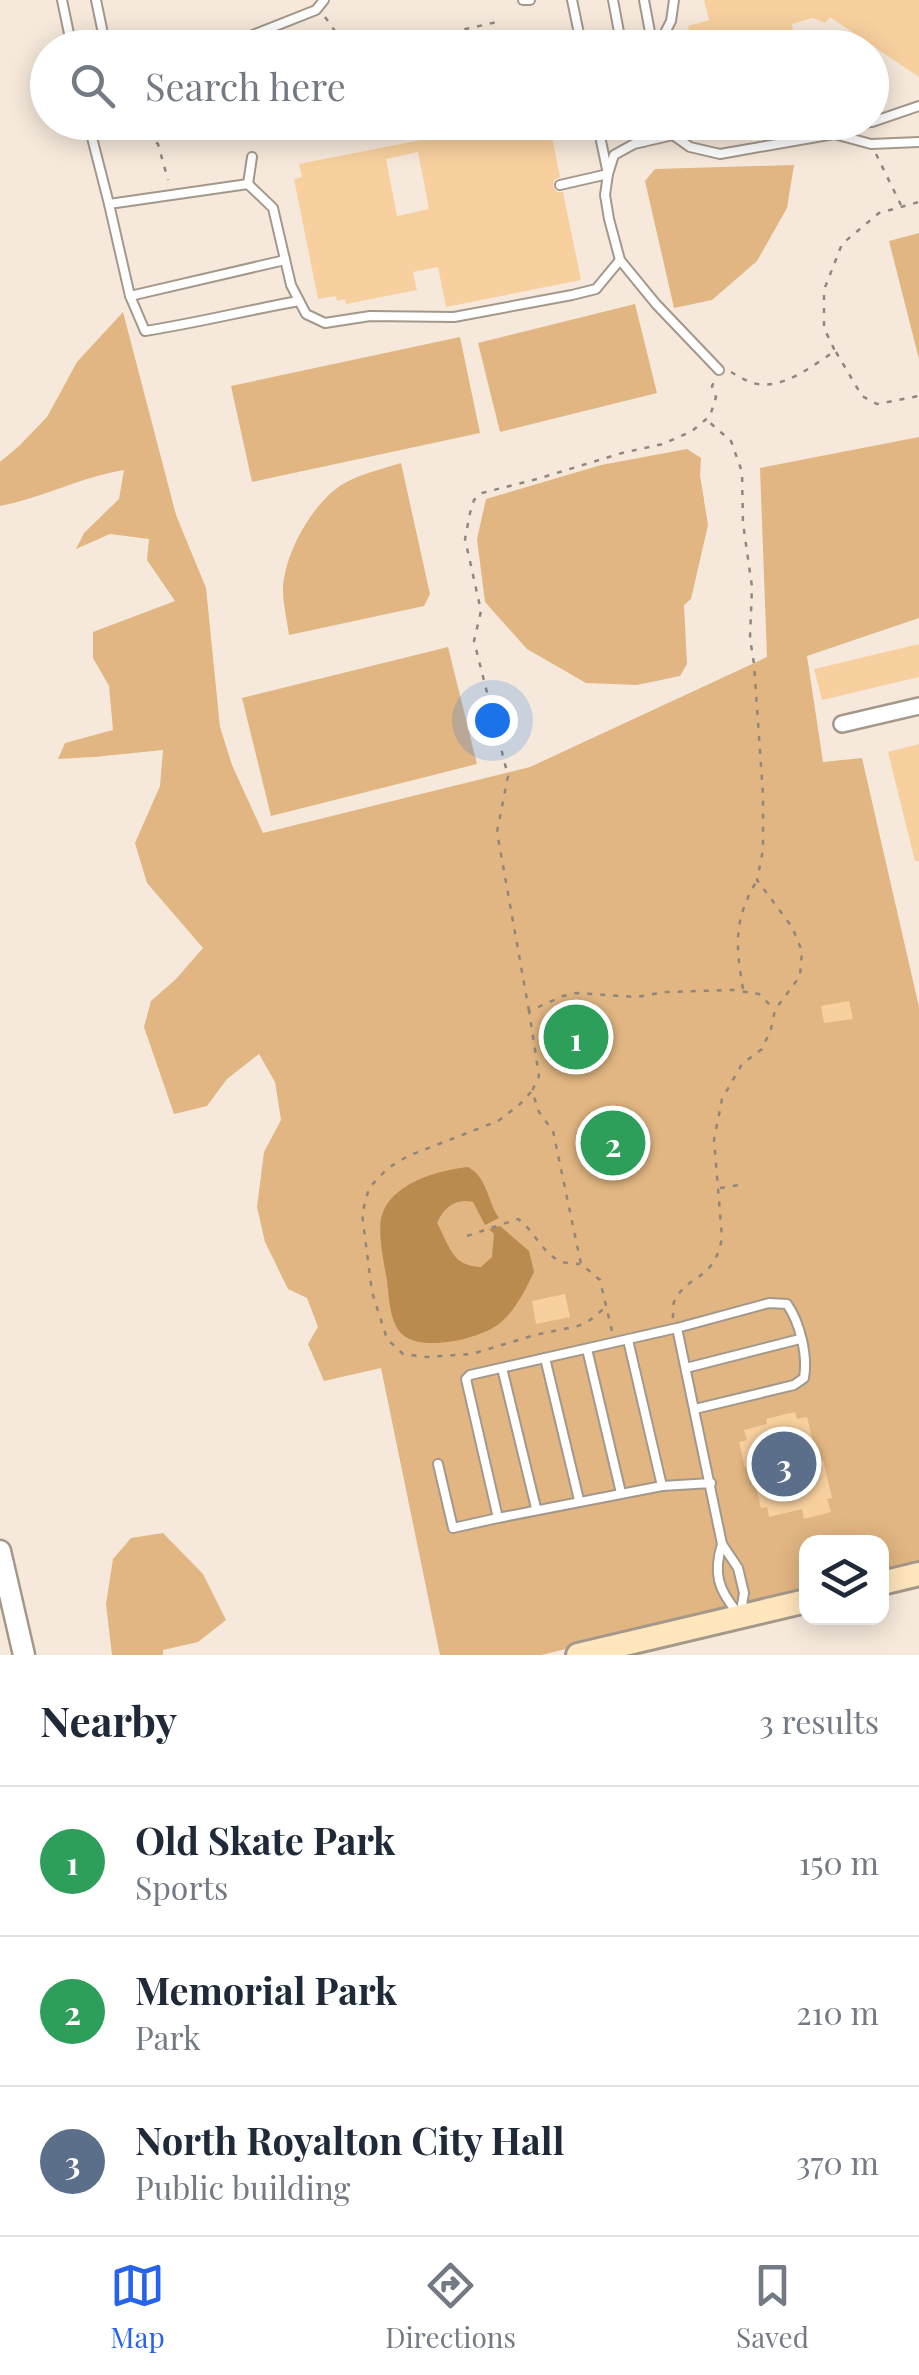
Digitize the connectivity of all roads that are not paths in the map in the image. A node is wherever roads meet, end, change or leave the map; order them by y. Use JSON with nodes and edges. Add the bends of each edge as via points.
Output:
{"nodes":[{"id":1,"x":62,"y":0,"type":"edge"},
{"id":2,"x":96,"y":0,"type":"edge"},
{"id":3,"x":312,"y":0,"type":"edge"},
{"id":4,"x":324,"y":0,"type":"edge"},
{"id":5,"x":572,"y":0,"type":"edge"},
{"id":6,"x":612,"y":0,"type":"edge"},
{"id":7,"x":644,"y":0,"type":"edge"},
{"id":8,"x":674,"y":0,"type":"edge"},
{"id":9,"x":320,"y":13,"type":"junction"},
{"id":10,"x":68,"y":30,"type":"edge"},
{"id":11,"x":102,"y":30,"type":"edge"},
{"id":12,"x":271,"y":30,"type":"edge"},
{"id":13,"x":578,"y":30,"type":"edge"},
{"id":14,"x":619,"y":30,"type":"edge"},
{"id":15,"x":651,"y":30,"type":"edge"},
{"id":16,"x":666,"y":30,"type":"edge"},
{"id":17,"x":919,"y":106,"type":"edge"},
{"id":18,"x":889,"y":116,"type":"edge"},
{"id":19,"x":92,"y":140,"type":"edge"},
{"id":20,"x":601,"y":140,"type":"edge"},
{"id":21,"x":651,"y":140,"type":"edge"},
{"id":22,"x":680,"y":140,"type":"edge"},
{"id":23,"x":800,"y":140,"type":"edge"},
{"id":24,"x":856,"y":140,"type":"edge"},
{"id":25,"x":642,"y":142,"type":"joint"},
{"id":26,"x":919,"y":142,"type":"edge"},
{"id":27,"x":252,"y":157,"type":"dead end"},
{"id":28,"x":608,"y":174,"type":"junction"},
{"id":29,"x":248,"y":184,"type":"junction"},
{"id":30,"x":560,"y":184,"type":"dead end"},
{"id":31,"x":108,"y":204,"type":"junction"},
{"id":32,"x":285,"y":260,"type":"junction"},
{"id":33,"x":620,"y":260,"type":"junction"},
{"id":34,"x":130,"y":296,"type":"junction"},
{"id":35,"x":299,"y":301,"type":"junction"},
{"id":36,"x":719,"y":370,"type":"road end"},
{"id":37,"x":919,"y":706,"type":"edge"},
{"id":38,"x":842,"y":724,"type":"dead end"},
{"id":39,"x":677,"y":1328,"type":"junction"},
{"id":40,"x":800,"y":1339,"type":"junction"},
{"id":41,"x":628,"y":1340,"type":"junction"},
{"id":42,"x":587,"y":1349,"type":"junction"},
{"id":43,"x":545,"y":1358,"type":"junction"},
{"id":44,"x":502,"y":1368,"type":"junction"},
{"id":45,"x":686,"y":1368,"type":"junction"},
{"id":46,"x":695,"y":1409,"type":"junction"},
{"id":47,"x":438,"y":1464,"type":"dead end"},
{"id":48,"x":711,"y":1483,"type":"junction"},
{"id":49,"x":662,"y":1486,"type":"junction"},
{"id":50,"x":621,"y":1493,"type":"junction"},
{"id":51,"x":580,"y":1500,"type":"junction"},
{"id":52,"x":536,"y":1508,"type":"junction"},
{"id":53,"x":498,"y":1518,"type":"junction"},
{"id":54,"x":722,"y":1544,"type":"junction"},
{"id":55,"x":0,"y":1551,"type":"edge"},
{"id":56,"x":919,"y":1574,"type":"edge"},
{"id":57,"x":889,"y":1581,"type":"edge"},
{"id":58,"x":799,"y":1603,"type":"edge"},
{"id":59,"x":741,"y":1616,"type":"junction"},
{"id":60,"x":24,"y":1655,"type":"edge"},
{"id":61,"x":578,"y":1655,"type":"edge"}],
"edges":[{"from":1,"to":10,"type":"lane"},
{"from":2,"to":11,"type":"lane"},
{"from":3,"to":9,"type":"lane"},
{"from":4,"to":9,"type":"lane"},
{"from":5,"to":13,"type":"lane"},
{"from":6,"to":14,"type":"lane"},
{"from":7,"to":15,"type":"lane"},
{"from":8,"to":16,"type":"lane"},
{"from":9,"to":12,"type":"lane"},
{"from":17,"to":18,"type":"lane"},
{"from":19,"to":31,"type":"lane"},
{"from":20,"to":28,"type":"lane"},
{"from":21,"to":25,"type":"lane"},
{"from":22,"to":23,"type":"lane","via":[[720,154]]},
{"from":24,"to":26,"type":"lane"},
{"from":25,"to":28,"type":"lane","via":[[614,155]]},
{"from":27,"to":29,"type":"lane"},
{"from":28,"to":30,"type":"lane"},
{"from":28,"to":33,"type":"lane","via":[[609,219]]},
{"from":29,"to":31,"type":"lane"},
{"from":29,"to":32,"type":"lane","via":[[273,208]]},
{"from":31,"to":34,"type":"lane"},
{"from":32,"to":34,"type":"lane"},
{"from":32,"to":35,"type":"lane"},
{"from":33,"to":35,"type":"lane","via":[[596,288],[454,317],[325,323],[306,314]]},
{"from":33,"to":36,"type":"lane"},
{"from":34,"to":35,"type":"lane","via":[[145,331]]},
{"from":37,"to":38,"type":"street"},
{"from":39,"to":40,"type":"lane","via":[[786,1304]]},
{"from":39,"to":41,"type":"lane"},
{"from":39,"to":45,"type":"lane"},
{"from":40,"to":45,"type":"lane"},
{"from":40,"to":46,"type":"lane","via":[[806,1365],[794,1385]]},
{"from":41,"to":42,"type":"lane"},
{"from":41,"to":49,"type":"lane"},
{"from":42,"to":43,"type":"lane"},
{"from":42,"to":50,"type":"lane"},
{"from":43,"to":44,"type":"lane"},
{"from":43,"to":51,"type":"lane"},
{"from":44,"to":52,"type":"lane"},
{"from":44,"to":53,"type":"lane","via":[[466,1379]]},
{"from":45,"to":46,"type":"lane"},
{"from":46,"to":48,"type":"lane"},
{"from":47,"to":53,"type":"lane","via":[[453,1528]]},
{"from":48,"to":49,"type":"lane"},
{"from":48,"to":54,"type":"lane"},
{"from":49,"to":50,"type":"lane"},
{"from":50,"to":51,"type":"lane"},
{"from":51,"to":52,"type":"lane"},
{"from":52,"to":53,"type":"lane"},
{"from":54,"to":59,"type":"lane","via":[[738,1568]]},
{"from":54,"to":59,"type":"lane","via":[[716,1564],[723,1595]]},
{"from":55,"to":60,"type":"street"},
{"from":56,"to":57,"type":"main road"},
{"from":58,"to":59,"type":"main road"},
{"from":59,"to":61,"type":"main road"}]}
